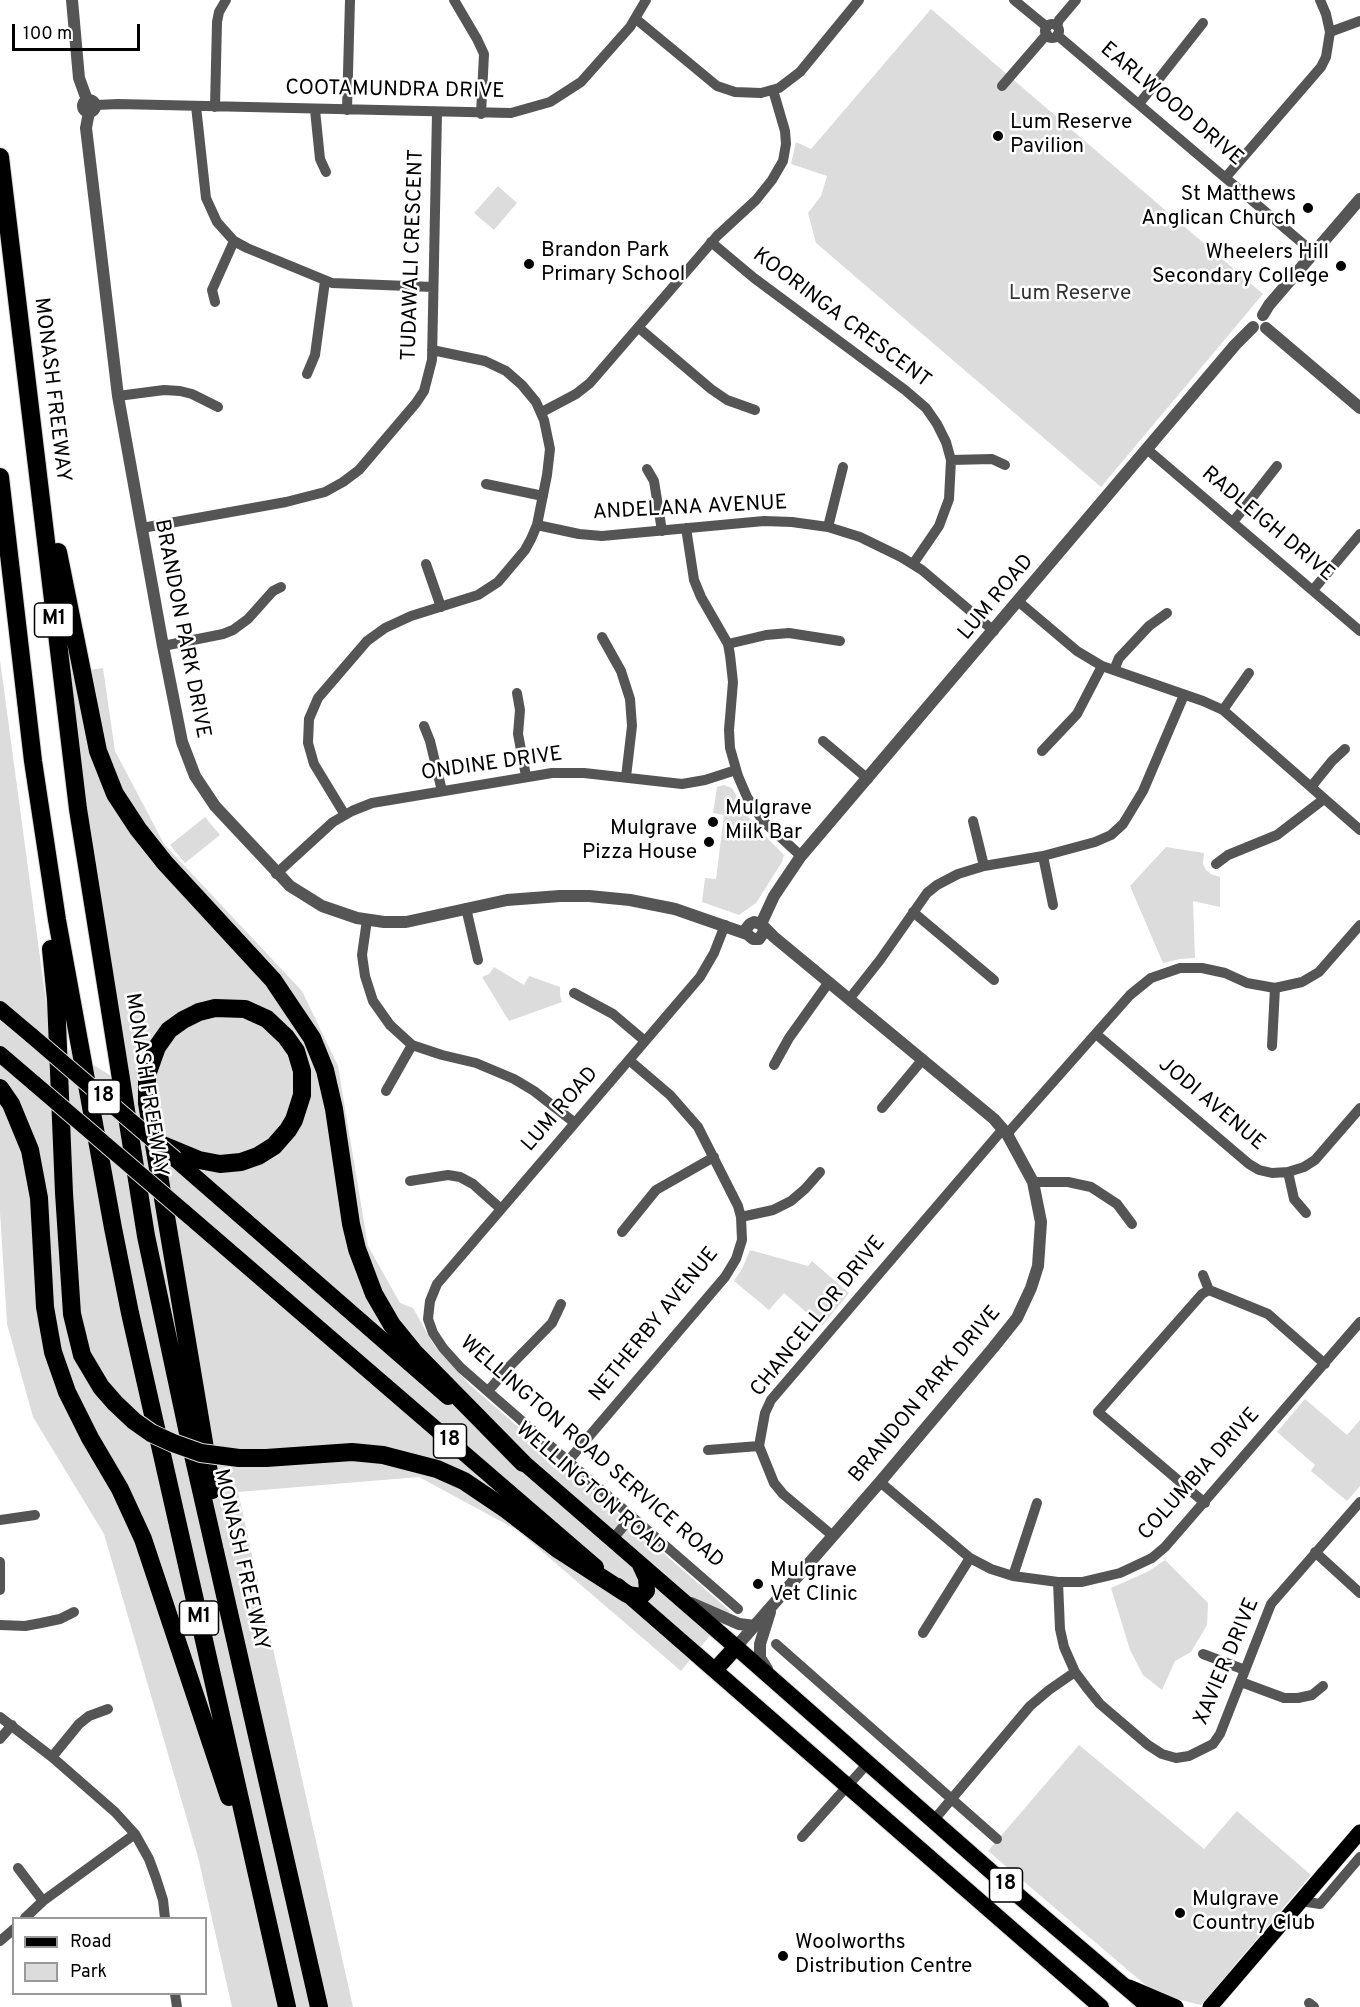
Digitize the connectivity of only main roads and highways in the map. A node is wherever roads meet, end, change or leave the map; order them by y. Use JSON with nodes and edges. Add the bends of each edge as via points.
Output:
{"nodes":[{"id":1,"x":0,"y":157,"type":"edge"},
{"id":2,"x":37,"y":456,"type":"junction"},
{"id":3,"x":0,"y":477,"type":"edge"},
{"id":4,"x":33,"y":761,"type":"junction"},
{"id":5,"x":0,"y":1009,"type":"edge"},
{"id":6,"x":0,"y":1053,"type":"edge"},
{"id":7,"x":0,"y":1088,"type":"edge"},
{"id":8,"x":156,"y":1142,"type":"joint"},
{"id":9,"x":174,"y":1154,"type":"junction"},
{"id":10,"x":523,"y":1463,"type":"junction"},
{"id":11,"x":638,"y":1562,"type":"junction"},
{"id":12,"x":627,"y":1594,"type":"junction"},
{"id":13,"x":234,"y":1631,"type":"junction"},
{"id":14,"x":736,"y":1647,"type":"junction"},
{"id":15,"x":716,"y":1670,"type":"junction"},
{"id":16,"x":1360,"y":1832,"type":"edge"},
{"id":17,"x":258,"y":1881,"type":"junction"},
{"id":18,"x":1121,"y":1983,"type":"junction"},
{"id":19,"x":1213,"y":2005,"type":"edge"},
{"id":20,"x":287,"y":2007,"type":"edge"},
{"id":21,"x":318,"y":2007,"type":"edge"},
{"id":22,"x":1101,"y":2007,"type":"edge"},
{"id":23,"x":1149,"y":2007,"type":"edge"},
{"id":24,"x":1176,"y":2007,"type":"edge"}],
"edges":[{"from":1,"to":2,"type":"highway","name":"MONASH FREEWAY","number":"M1"},
{"from":2,"to":10,"type":"highway","via":[[88,711],[98,751],[116,794],[165,863],[273,980],[312,1038],[334,1109],[357,1249],[374,1294],[414,1352]]},
{"from":2,"to":13,"type":"highway","name":"MONASH FREEWAY","number":"M1","via":[[78,809],[144,1225]]},
{"from":3,"to":4,"type":"highway","number":"M1"},
{"from":4,"to":12,"type":"highway","bridge":true,"via":[[56,999],[72,1314],[82,1355],[101,1387],[143,1427],[201,1453],[266,1458],[352,1452],[383,1455],[436,1469],[464,1481]]},
{"from":4,"to":17,"type":"highway","number":"M1","via":[[57,920],[130,1313]]},
{"from":5,"to":8,"type":"highway","number":"18","bridge":true},
{"from":6,"to":12,"type":"highway","number":"18","bridge":true},
{"from":7,"to":17,"type":"highway","via":[[30,1150],[39,1198],[45,1307],[53,1352],[67,1392],[143,1539]]},
{"from":8,"to":9,"type":"highway","bridge":true},
{"from":9,"to":10,"type":"highway","name":"WELLINGTON ROAD","number":"18"},
{"from":9,"to":13,"type":"highway","via":[[220,1164],[234,1163],[258,1156],[284,1136],[297,1113],[303,1084],[296,1051],[276,1026],[244,1009],[199,1012],[169,1030],[153,1055],[147,1075],[147,1103]]},
{"from":10,"to":11,"type":"highway","name":"WELLINGTON ROAD","number":"18"},
{"from":11,"to":12,"type":"highway","via":[[647,1591],[637,1597]]},
{"from":11,"to":14,"type":"highway","name":"WELLINGTON ROAD","number":"18"},
{"from":12,"to":15,"type":"highway","number":"18"},
{"from":13,"to":21,"type":"highway","name":"MONASH FREEWAY","number":"M1"},
{"from":14,"to":15,"type":"highway"},
{"from":14,"to":18,"type":"highway","name":"WELLINGTON ROAD","number":"18"},
{"from":15,"to":22,"type":"highway","number":"18"},
{"from":16,"to":19,"type":"main road"},
{"from":17,"to":20,"type":"highway","number":"M1"},
{"from":18,"to":23,"type":"highway","name":"WELLINGTON ROAD","number":"18"},
{"from":18,"to":24,"type":"main road"}]}
